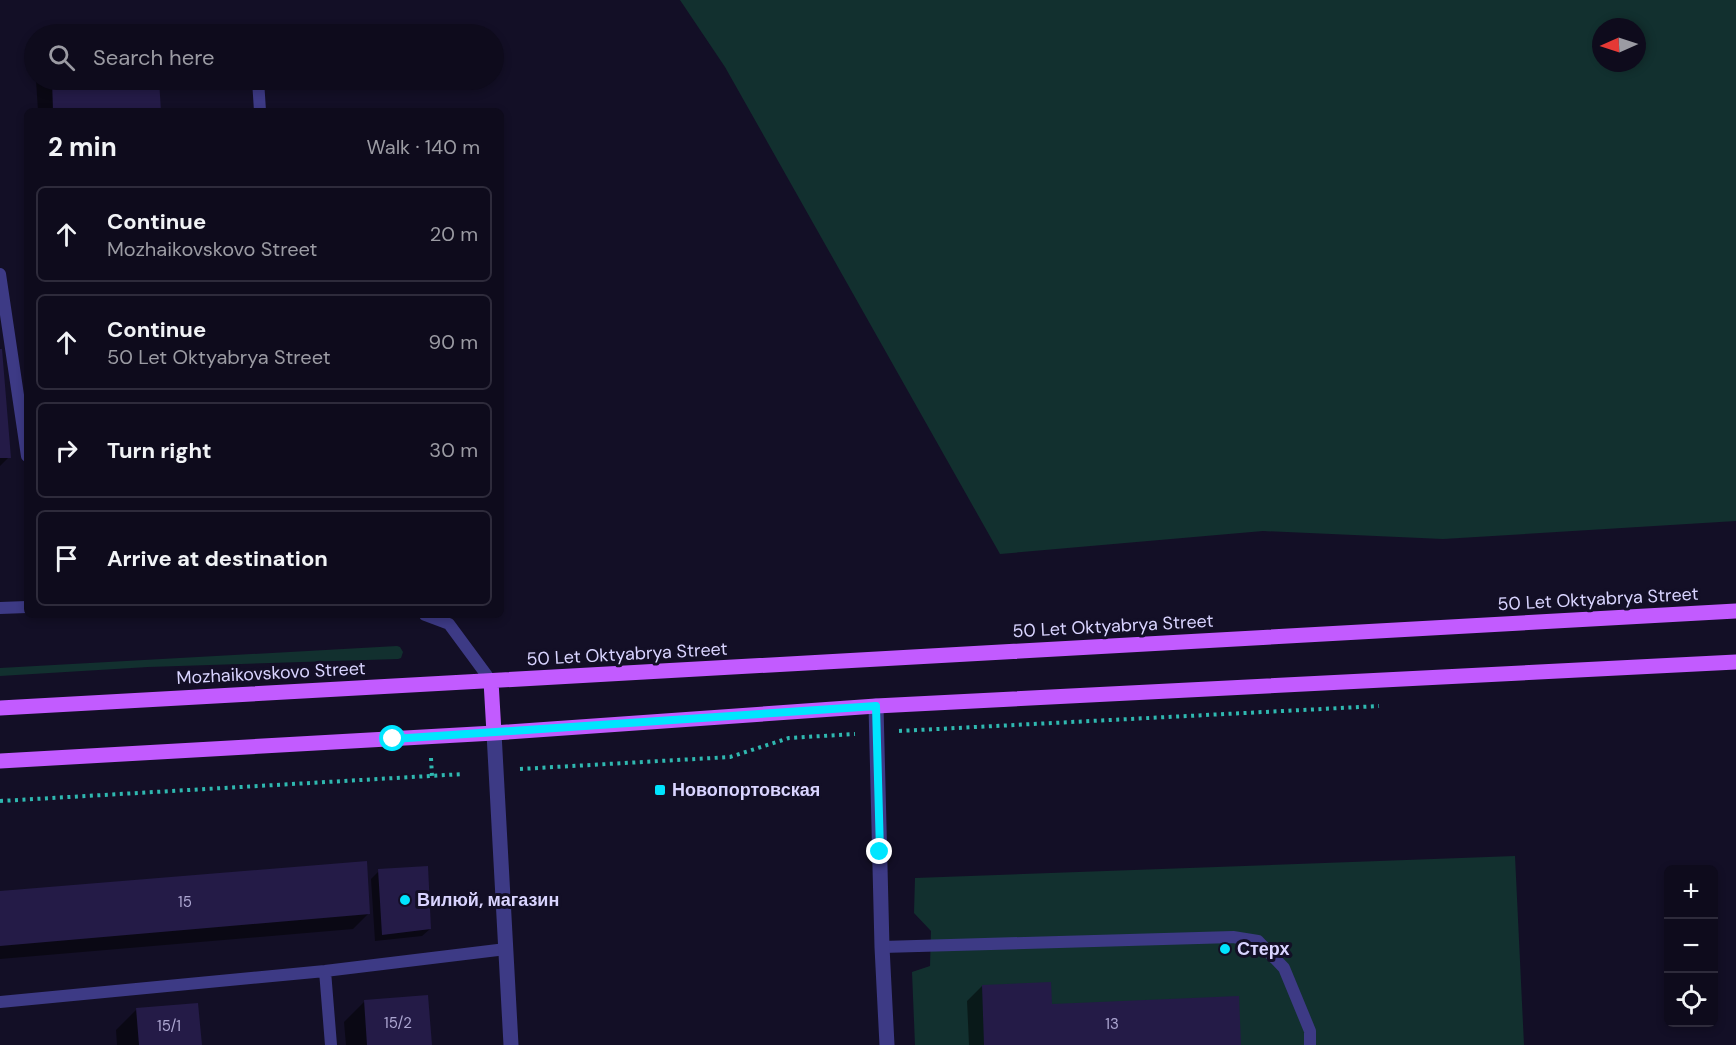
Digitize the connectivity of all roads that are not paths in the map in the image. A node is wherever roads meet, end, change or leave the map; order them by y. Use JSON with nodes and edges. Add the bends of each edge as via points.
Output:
{"nodes":[{"id":1,"x":259,"y":90,"type":"edge"},
{"id":2,"x":260,"y":108,"type":"edge"},
{"id":3,"x":0,"y":274,"type":"edge"},
{"id":4,"x":24,"y":436,"type":"edge"},
{"id":5,"x":24,"y":607,"type":"edge"},
{"id":6,"x":0,"y":608,"type":"edge"},
{"id":7,"x":1736,"y":611,"type":"edge"},
{"id":8,"x":433,"y":618,"type":"edge"},
{"id":9,"x":1736,"y":662,"type":"edge"},
{"id":10,"x":491,"y":681,"type":"junction"},
{"id":11,"x":876,"y":706,"type":"junction"},
{"id":12,"x":0,"y":708,"type":"edge"},
{"id":13,"x":494,"y":733,"type":"junction"},
{"id":14,"x":0,"y":761,"type":"edge"},
{"id":15,"x":882,"y":947,"type":"junction"},
{"id":16,"x":506,"y":949,"type":"junction"},
{"id":17,"x":325,"y":971,"type":"junction"},
{"id":18,"x":0,"y":1002,"type":"edge"},
{"id":19,"x":331,"y":1045,"type":"edge"},
{"id":20,"x":511,"y":1045,"type":"edge"},
{"id":21,"x":887,"y":1045,"type":"edge"},
{"id":22,"x":1310,"y":1045,"type":"edge"}],
"edges":[{"from":1,"to":2,"type":"lane"},
{"from":3,"to":4,"type":"lane"},
{"from":5,"to":6,"type":"lane"},
{"from":7,"to":10,"type":"main road","name":"50 Let Oktyabrya Street"},
{"from":8,"to":10,"type":"lane","via":[[449,624]]},
{"from":9,"to":11,"type":"main road"},
{"from":10,"to":12,"type":"main road","name":"Mozhaikovskovo Street"},
{"from":10,"to":13,"type":"main road"},
{"from":11,"to":13,"type":"main road"},
{"from":11,"to":15,"type":"street"},
{"from":13,"to":14,"type":"main road"},
{"from":13,"to":16,"type":"street"},
{"from":15,"to":21,"type":"street"},
{"from":15,"to":22,"type":"lane","via":[[1233,937],[1258,941],[1284,968],[1310,1031]]},
{"from":16,"to":17,"type":"lane"},
{"from":16,"to":20,"type":"street"},
{"from":17,"to":18,"type":"lane"},
{"from":17,"to":19,"type":"lane"}]}
